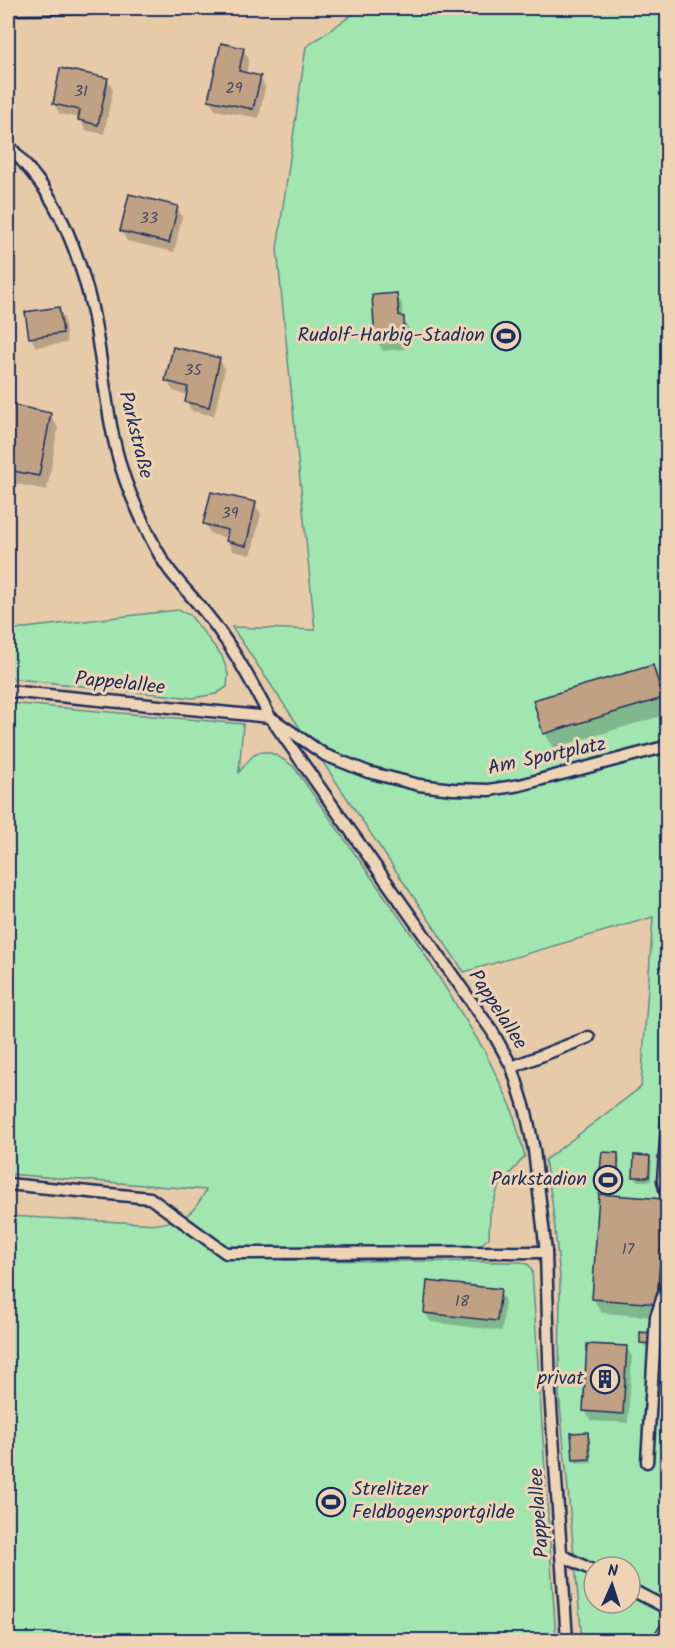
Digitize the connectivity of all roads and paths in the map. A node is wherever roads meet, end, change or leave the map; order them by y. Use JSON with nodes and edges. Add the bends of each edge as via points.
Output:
{"nodes":[{"id":1,"x":90,"y":8,"type":"edge"},
{"id":2,"x":8,"y":9,"type":"edge"},
{"id":3,"x":8,"y":144,"type":"edge"},
{"id":4,"x":8,"y":691,"type":"edge"},
{"id":5,"x":270,"y":717,"type":"junction"},
{"id":6,"x":667,"y":746,"type":"edge"},
{"id":7,"x":589,"y":1037,"type":"dead end"},
{"id":8,"x":512,"y":1067,"type":"junction"},
{"id":9,"x":668,"y":1112,"type":"edge"},
{"id":10,"x":8,"y":1184,"type":"edge"},
{"id":11,"x":668,"y":1201,"type":"edge"},
{"id":12,"x":668,"y":1250,"type":"edge"},
{"id":13,"x":546,"y":1252,"type":"junction"},
{"id":14,"x":647,"y":1462,"type":"dead end"},
{"id":15,"x":561,"y":1555,"type":"junction"},
{"id":16,"x":582,"y":1565,"type":"edge"},
{"id":17,"x":642,"y":1596,"type":"edge"},
{"id":18,"x":668,"y":1611,"type":"edge"},
{"id":19,"x":567,"y":1641,"type":"edge"}],
"edges":[{"from":1,"to":2,"type":"lane"},
{"from":3,"to":5,"type":"lane","name":"Parkstraße","via":[[45,191],[80,268],[92,309],[119,458],[146,528],[169,570],[247,673]]},
{"from":4,"to":5,"type":"lane","name":"Pappelallee"},
{"from":5,"to":6,"type":"lane","name":"Am Sportplatz","via":[[325,755],[368,772],[453,789],[489,790],[520,785]]},
{"from":5,"to":8,"type":"lane","name":"Pappelallee","via":[[492,1031]]},
{"from":7,"to":8,"type":"lane"},
{"from":8,"to":13,"type":"lane","name":"Pappelallee","via":[[534,1150]]},
{"from":9,"to":11,"type":"lane","via":[[663,1181]]},
{"from":10,"to":13,"type":"lane","via":[[150,1198],[226,1253]]},
{"from":12,"to":14,"type":"lane","via":[[665,1290],[656,1317]]},
{"from":13,"to":15,"type":"lane","name":"Pappelallee"},
{"from":15,"to":16,"type":"lane"},
{"from":15,"to":19,"type":"lane","name":"Pappelallee"},
{"from":17,"to":18,"type":"lane"}]}
